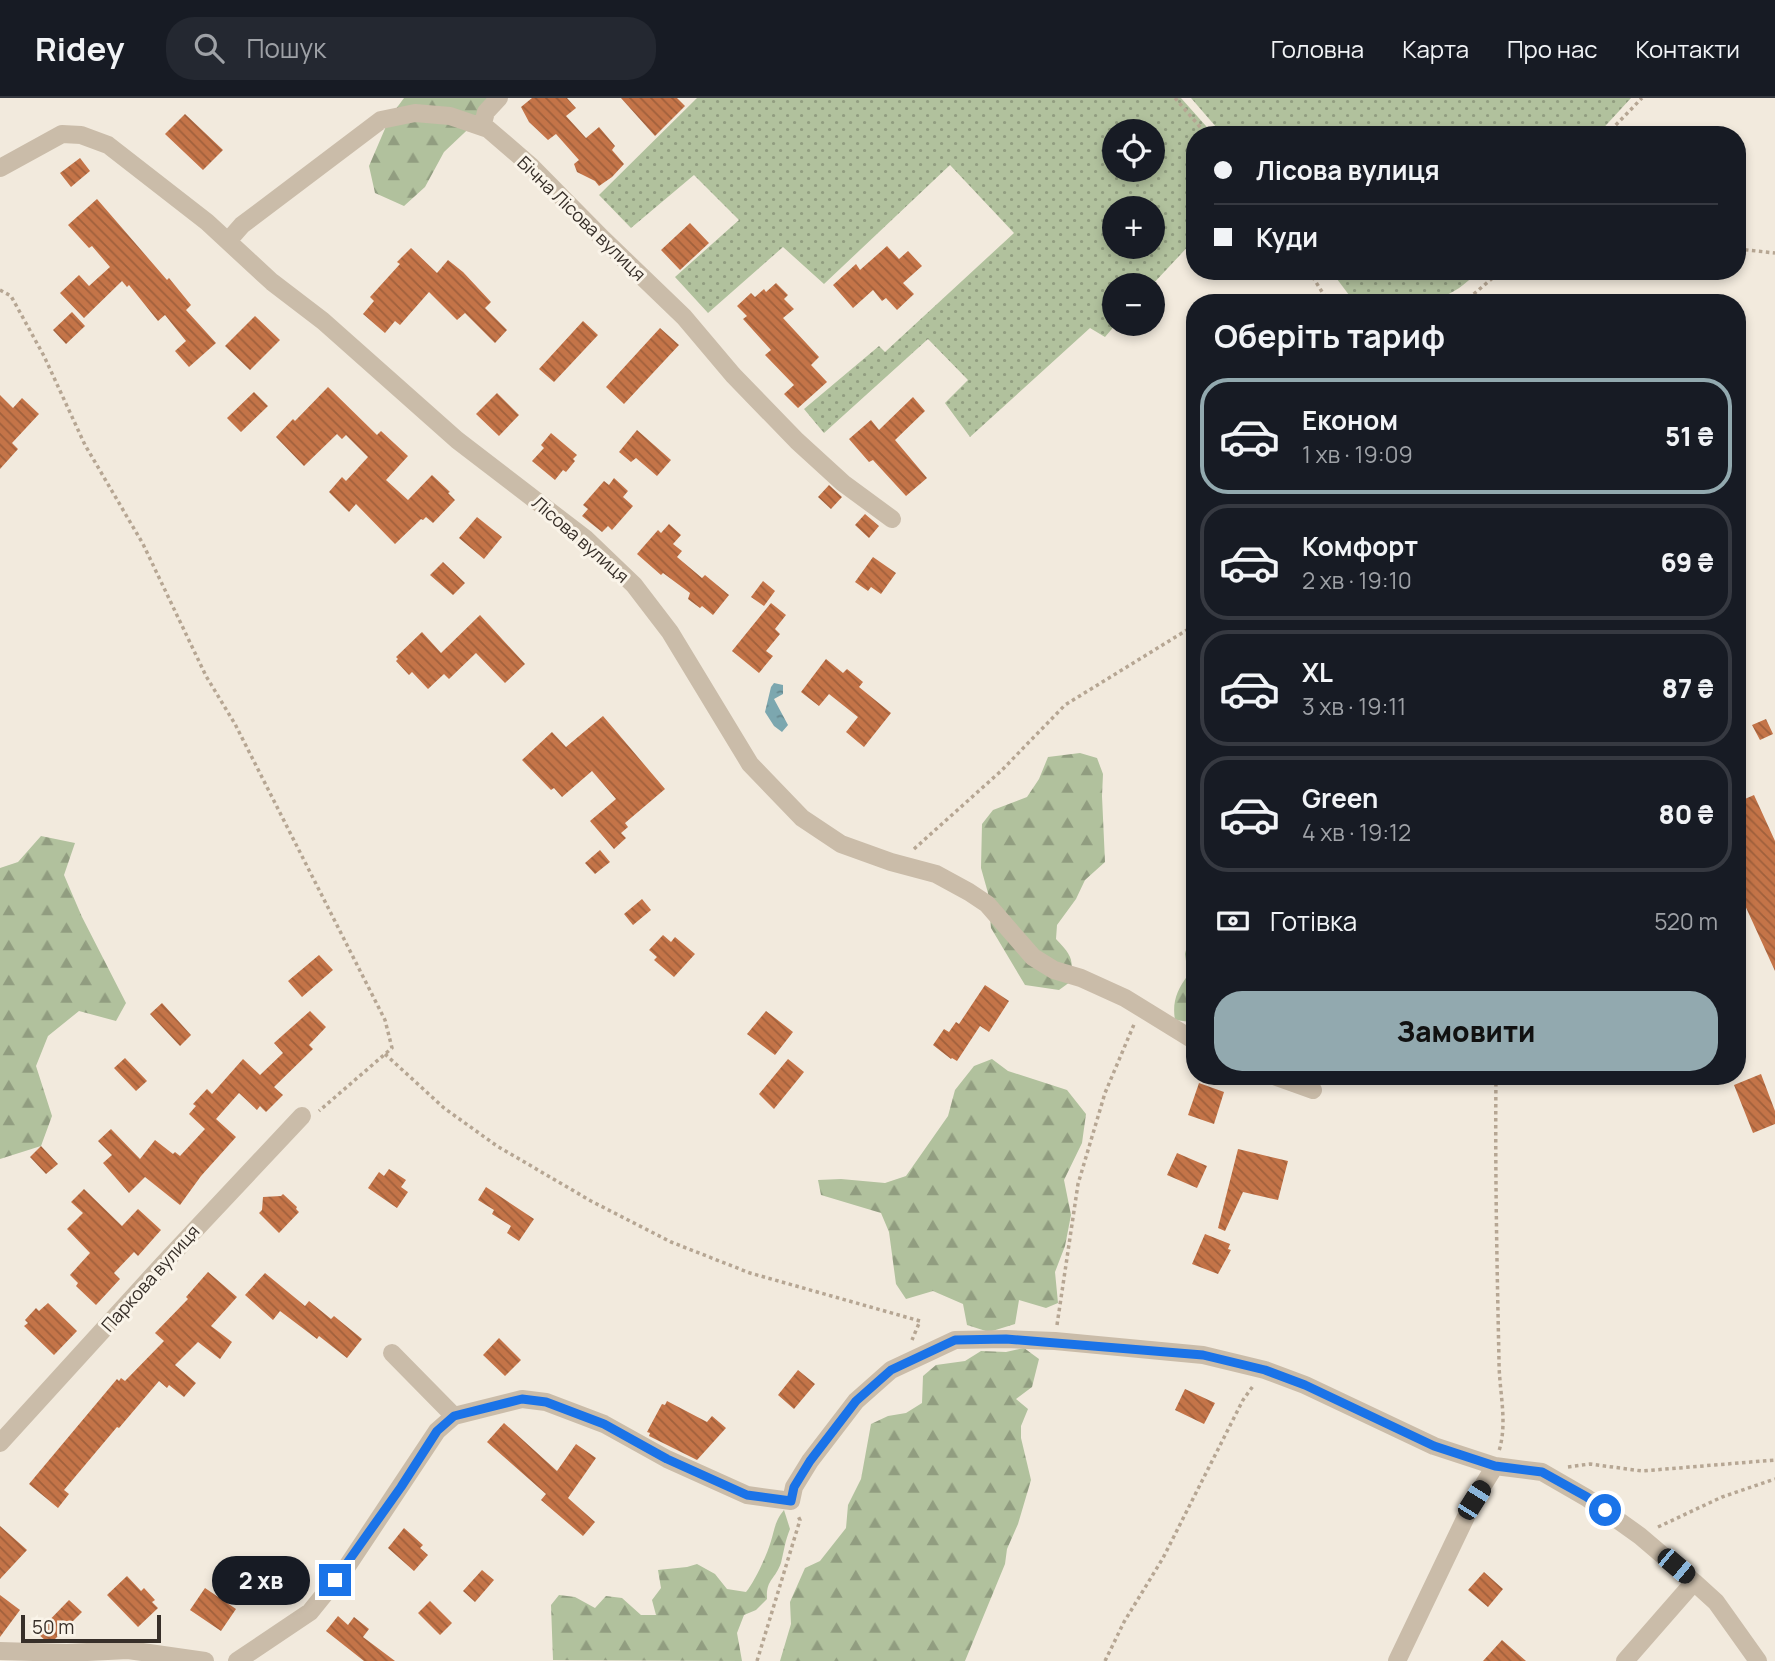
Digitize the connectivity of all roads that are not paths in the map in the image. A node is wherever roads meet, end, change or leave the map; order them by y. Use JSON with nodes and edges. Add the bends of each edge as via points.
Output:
{"nodes":[{"id":1,"x":499,"y":98,"type":"edge"},
{"id":2,"x":482,"y":127,"type":"junction"},
{"id":3,"x":0,"y":168,"type":"edge"},
{"id":4,"x":228,"y":241,"type":"junction"},
{"id":5,"x":892,"y":519,"type":"dead end"},
{"id":6,"x":1186,"y":1036,"type":"edge"},
{"id":7,"x":1299,"y":1085,"type":"edge"},
{"id":8,"x":1313,"y":1090,"type":"dead end"},
{"id":9,"x":302,"y":1116,"type":"road end"},
{"id":10,"x":392,"y":1353,"type":"dead end"},
{"id":11,"x":454,"y":1416,"type":"junction"},
{"id":12,"x":0,"y":1443,"type":"edge"},
{"id":13,"x":1495,"y":1466,"type":"junction"},
{"id":14,"x":1694,"y":1582,"type":"junction"},
{"id":15,"x":0,"y":1651,"type":"edge"},
{"id":16,"x":205,"y":1661,"type":"edge"},
{"id":17,"x":237,"y":1661,"type":"edge"},
{"id":18,"x":1397,"y":1661,"type":"edge"},
{"id":19,"x":1625,"y":1661,"type":"edge"},
{"id":20,"x":1758,"y":1661,"type":"edge"}],
"edges":[{"from":1,"to":2,"type":"street","via":[[486,112]]},
{"from":2,"to":4,"type":"street","name":"Бічна Лісова вулиця","via":[[450,116],[415,113],[381,120],[242,225]]},
{"from":2,"to":5,"type":"street","name":"Бічна Лісова вулиця","via":[[531,166],[684,317],[797,442]]},
{"from":3,"to":4,"type":"street","name":"Лісова вулиця","via":[[62,134],[80,135],[107,145]]},
{"from":4,"to":6,"type":"street","name":"Лісова вулиця","via":[[457,440],[586,539],[634,585],[670,632],[750,764],[802,818],[841,844],[936,874],[970,892],[987,904],[1033,957],[1125,998]]},
{"from":7,"to":8,"type":"street"},
{"from":9,"to":12,"type":"street","name":"Паркова вулиця"},
{"from":10,"to":11,"type":"street"},
{"from":11,"to":13,"type":"street","via":[[522,1399],[546,1402],[604,1424],[747,1495],[791,1501],[810,1461],[856,1401],[891,1370],[955,1340],[1055,1341],[1203,1355],[1265,1370],[1434,1446]]},
{"from":11,"to":17,"type":"street","via":[[437,1431],[348,1565],[310,1612]]},
{"from":13,"to":14,"type":"street","via":[[1542,1472],[1587,1497]]},
{"from":13,"to":18,"type":"street"},
{"from":14,"to":19,"type":"street"},
{"from":14,"to":20,"type":"street","via":[[1716,1602]]},
{"from":15,"to":16,"type":"street","via":[[128,1650]]}]}
